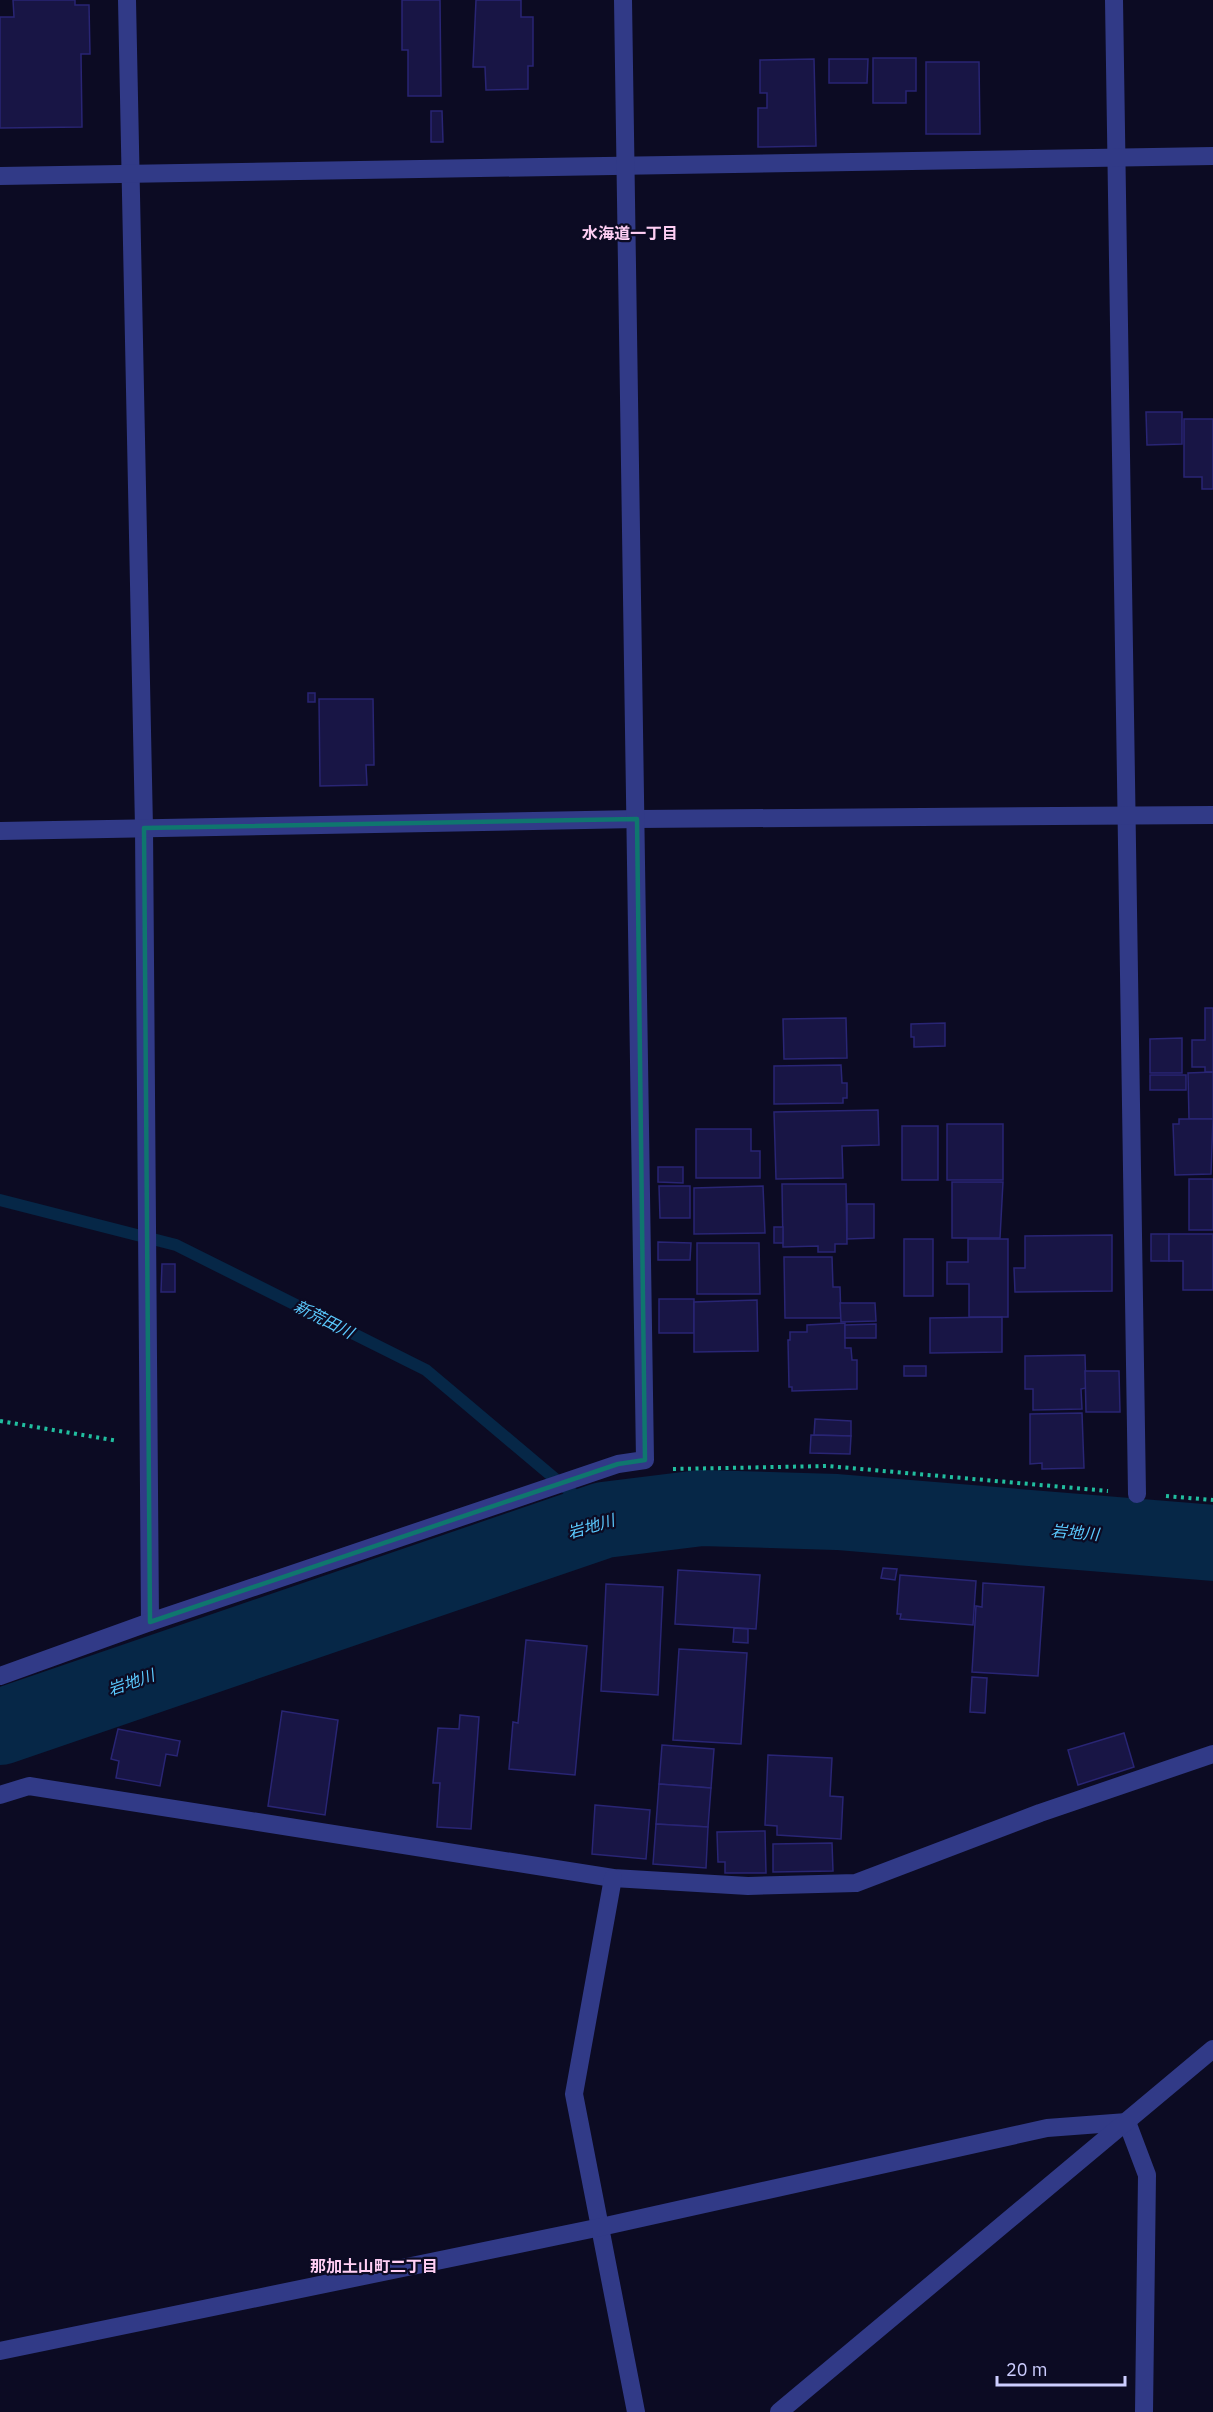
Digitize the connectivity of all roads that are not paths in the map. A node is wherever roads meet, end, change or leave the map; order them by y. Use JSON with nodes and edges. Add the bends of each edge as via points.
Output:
{"nodes":[{"id":1,"x":127,"y":0,"type":"edge"},
{"id":2,"x":623,"y":0,"type":"edge"},
{"id":3,"x":1114,"y":0,"type":"edge"},
{"id":4,"x":1213,"y":156,"type":"edge"},
{"id":5,"x":1116,"y":158,"type":"junction"},
{"id":6,"x":625,"y":167,"type":"junction"},
{"id":7,"x":0,"y":176,"type":"edge"},
{"id":8,"x":130,"y":176,"type":"junction"},
{"id":9,"x":1213,"y":815,"type":"edge"},
{"id":10,"x":1127,"y":816,"type":"junction"},
{"id":11,"x":637,"y":819,"type":"junction"},
{"id":12,"x":144,"y":828,"type":"junction"},
{"id":13,"x":0,"y":831,"type":"edge"},
{"id":14,"x":1137,"y":1494,"type":"road end"},
{"id":15,"x":150,"y":1622,"type":"junction"},
{"id":16,"x":0,"y":1676,"type":"edge"},
{"id":17,"x":1213,"y":1754,"type":"edge"},
{"id":18,"x":0,"y":1795,"type":"edge"},
{"id":19,"x":613,"y":1878,"type":"junction"},
{"id":20,"x":1213,"y":2049,"type":"edge"},
{"id":21,"x":1127,"y":2122,"type":"junction"},
{"id":22,"x":602,"y":2227,"type":"junction"},
{"id":23,"x":0,"y":2351,"type":"edge"},
{"id":24,"x":636,"y":2412,"type":"edge"},
{"id":25,"x":779,"y":2412,"type":"edge"},
{"id":26,"x":1144,"y":2412,"type":"edge"}],
"edges":[{"from":1,"to":8,"type":"street"},
{"from":2,"to":6,"type":"street"},
{"from":3,"to":5,"type":"street"},
{"from":4,"to":5,"type":"street"},
{"from":5,"to":6,"type":"street"},
{"from":5,"to":10,"type":"street"},
{"from":6,"to":8,"type":"street"},
{"from":6,"to":11,"type":"street"},
{"from":7,"to":8,"type":"street"},
{"from":8,"to":12,"type":"street"},
{"from":9,"to":10,"type":"street"},
{"from":10,"to":11,"type":"street"},
{"from":10,"to":14,"type":"street"},
{"from":11,"to":12,"type":"street"},
{"from":11,"to":15,"type":"street","via":[[645,1460],[618,1464]]},
{"from":12,"to":13,"type":"street"},
{"from":12,"to":15,"type":"street"},
{"from":15,"to":16,"type":"street"},
{"from":17,"to":19,"type":"street","via":[[1040,1813],[856,1883],[748,1886]]},
{"from":18,"to":19,"type":"street","via":[[29,1786]]},
{"from":19,"to":22,"type":"street","via":[[574,2094]]},
{"from":20,"to":21,"type":"street"},
{"from":21,"to":22,"type":"street","via":[[1047,2128]]},
{"from":21,"to":25,"type":"street"},
{"from":21,"to":26,"type":"street","via":[[1147,2175]]},
{"from":22,"to":23,"type":"street"},
{"from":22,"to":24,"type":"street"}]}
